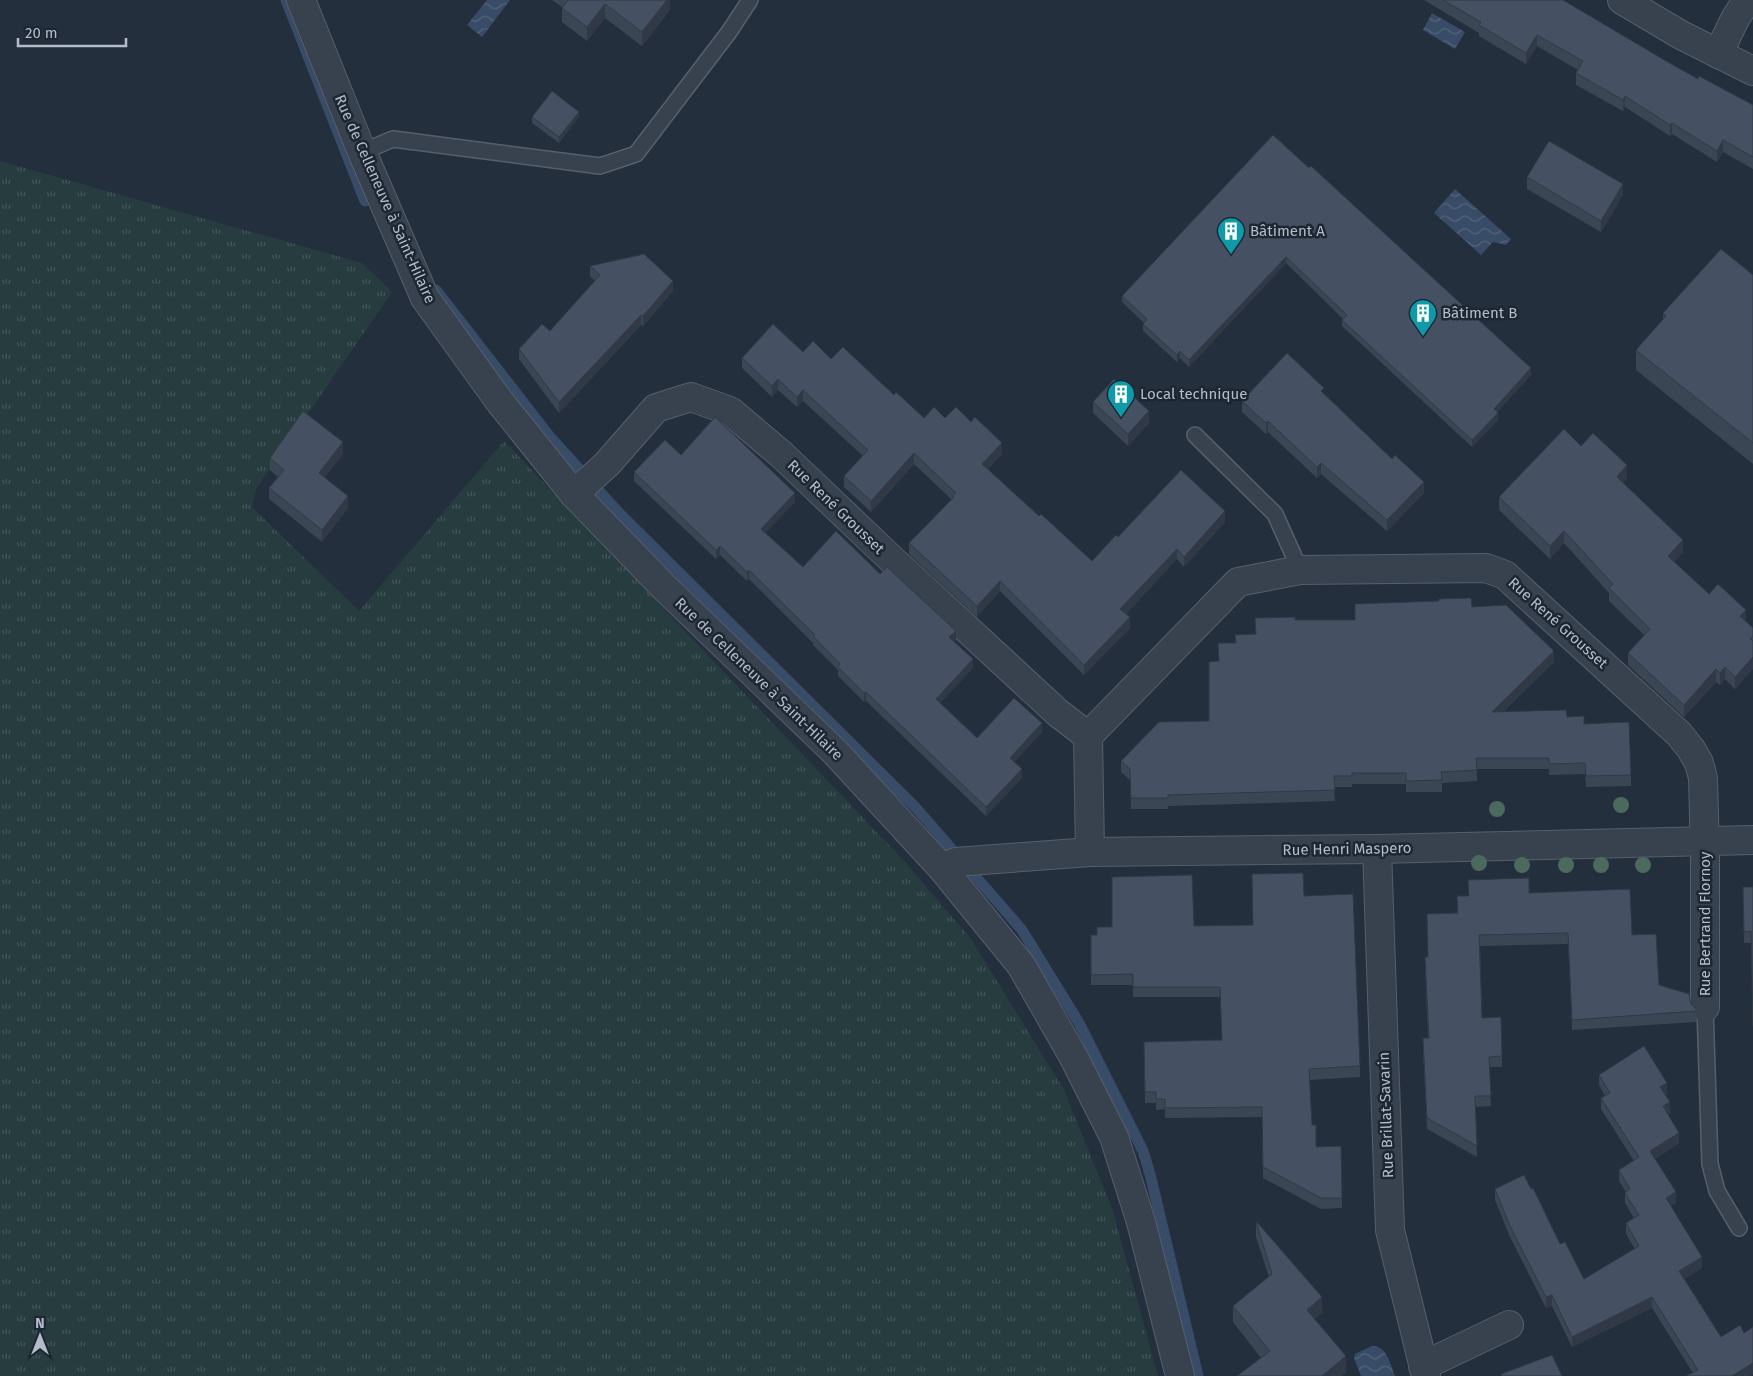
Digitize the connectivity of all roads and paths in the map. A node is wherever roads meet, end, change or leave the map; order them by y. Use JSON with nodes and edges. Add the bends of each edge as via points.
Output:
{"nodes":[{"id":1,"x":301,"y":0,"type":"edge"},
{"id":2,"x":750,"y":0,"type":"edge"},
{"id":3,"x":1622,"y":0,"type":"edge"},
{"id":4,"x":1747,"y":0,"type":"edge"},
{"id":5,"x":1718,"y":54,"type":"junction"},
{"id":6,"x":1753,"y":71,"type":"edge"},
{"id":7,"x":362,"y":152,"type":"junction"},
{"id":8,"x":1195,"y":435,"type":"dead end"},
{"id":9,"x":574,"y":494,"type":"junction"},
{"id":10,"x":1300,"y":570,"type":"junction"},
{"id":11,"x":1088,"y":736,"type":"junction"},
{"id":12,"x":1753,"y":840,"type":"edge"},
{"id":13,"x":1704,"y":841,"type":"junction"},
{"id":14,"x":1377,"y":849,"type":"junction"},
{"id":15,"x":1090,"y":852,"type":"junction"},
{"id":16,"x":942,"y":868,"type":"junction"},
{"id":17,"x":1705,"y":1007,"type":"joint"},
{"id":18,"x":1739,"y":1228,"type":"dead end"},
{"id":19,"x":1508,"y":1325,"type":"dead end"},
{"id":20,"x":1425,"y":1371,"type":"edge"},
{"id":21,"x":1180,"y":1376,"type":"edge"}],
"edges":[{"from":1,"to":7,"type":"street","name":"Rue de Celleneuve à Saint-Hilaire"},
{"from":2,"to":7,"type":"lane","via":[[636,154],[600,166],[393,139]]},
{"from":3,"to":5,"type":"street"},
{"from":4,"to":5,"type":"street"},
{"from":5,"to":6,"type":"street"},
{"from":7,"to":9,"type":"street","name":"Rue de Celleneuve à Saint-Hilaire","via":[[425,298],[500,402]]},
{"from":8,"to":10,"type":"lane","via":[[1275,514]]},
{"from":9,"to":11,"type":"street","name":"Rue René Grousset","via":[[607,464],[656,408],[691,397],[730,411],[782,455],[1058,713]]},
{"from":9,"to":16,"type":"street","name":"Rue de Celleneuve à Saint-Hilaire","via":[[663,586],[835,752]]},
{"from":10,"to":11,"type":"street","name":"Rue René Grousset","via":[[1238,582]]},
{"from":10,"to":13,"type":"street","name":"Rue René Grousset","via":[[1486,568],[1505,575],[1679,734],[1691,749],[1699,763],[1702,778]]},
{"from":11,"to":15,"type":"street"},
{"from":12,"to":13,"type":"street","name":"Rue Henri Maspero"},
{"from":13,"to":14,"type":"street","name":"Rue Henri Maspero"},
{"from":13,"to":17,"type":"street","name":"Rue Bertrand Flornoy"},
{"from":14,"to":15,"type":"street","name":"Rue Henri Maspero"},
{"from":14,"to":20,"type":"street","name":"Rue Brillat-Savarin","via":[[1390,1230]]},
{"from":15,"to":16,"type":"street","name":"Rue Henri Maspero","via":[[956,862]]},
{"from":16,"to":21,"type":"street","name":"Rue de Celleneuve à Saint-Hilaire","via":[[1020,965],[1072,1054],[1114,1137],[1141,1222]]},
{"from":17,"to":18,"type":"lane","via":[[1710,1164],[1717,1191]]},
{"from":19,"to":20,"type":"street"}]}
